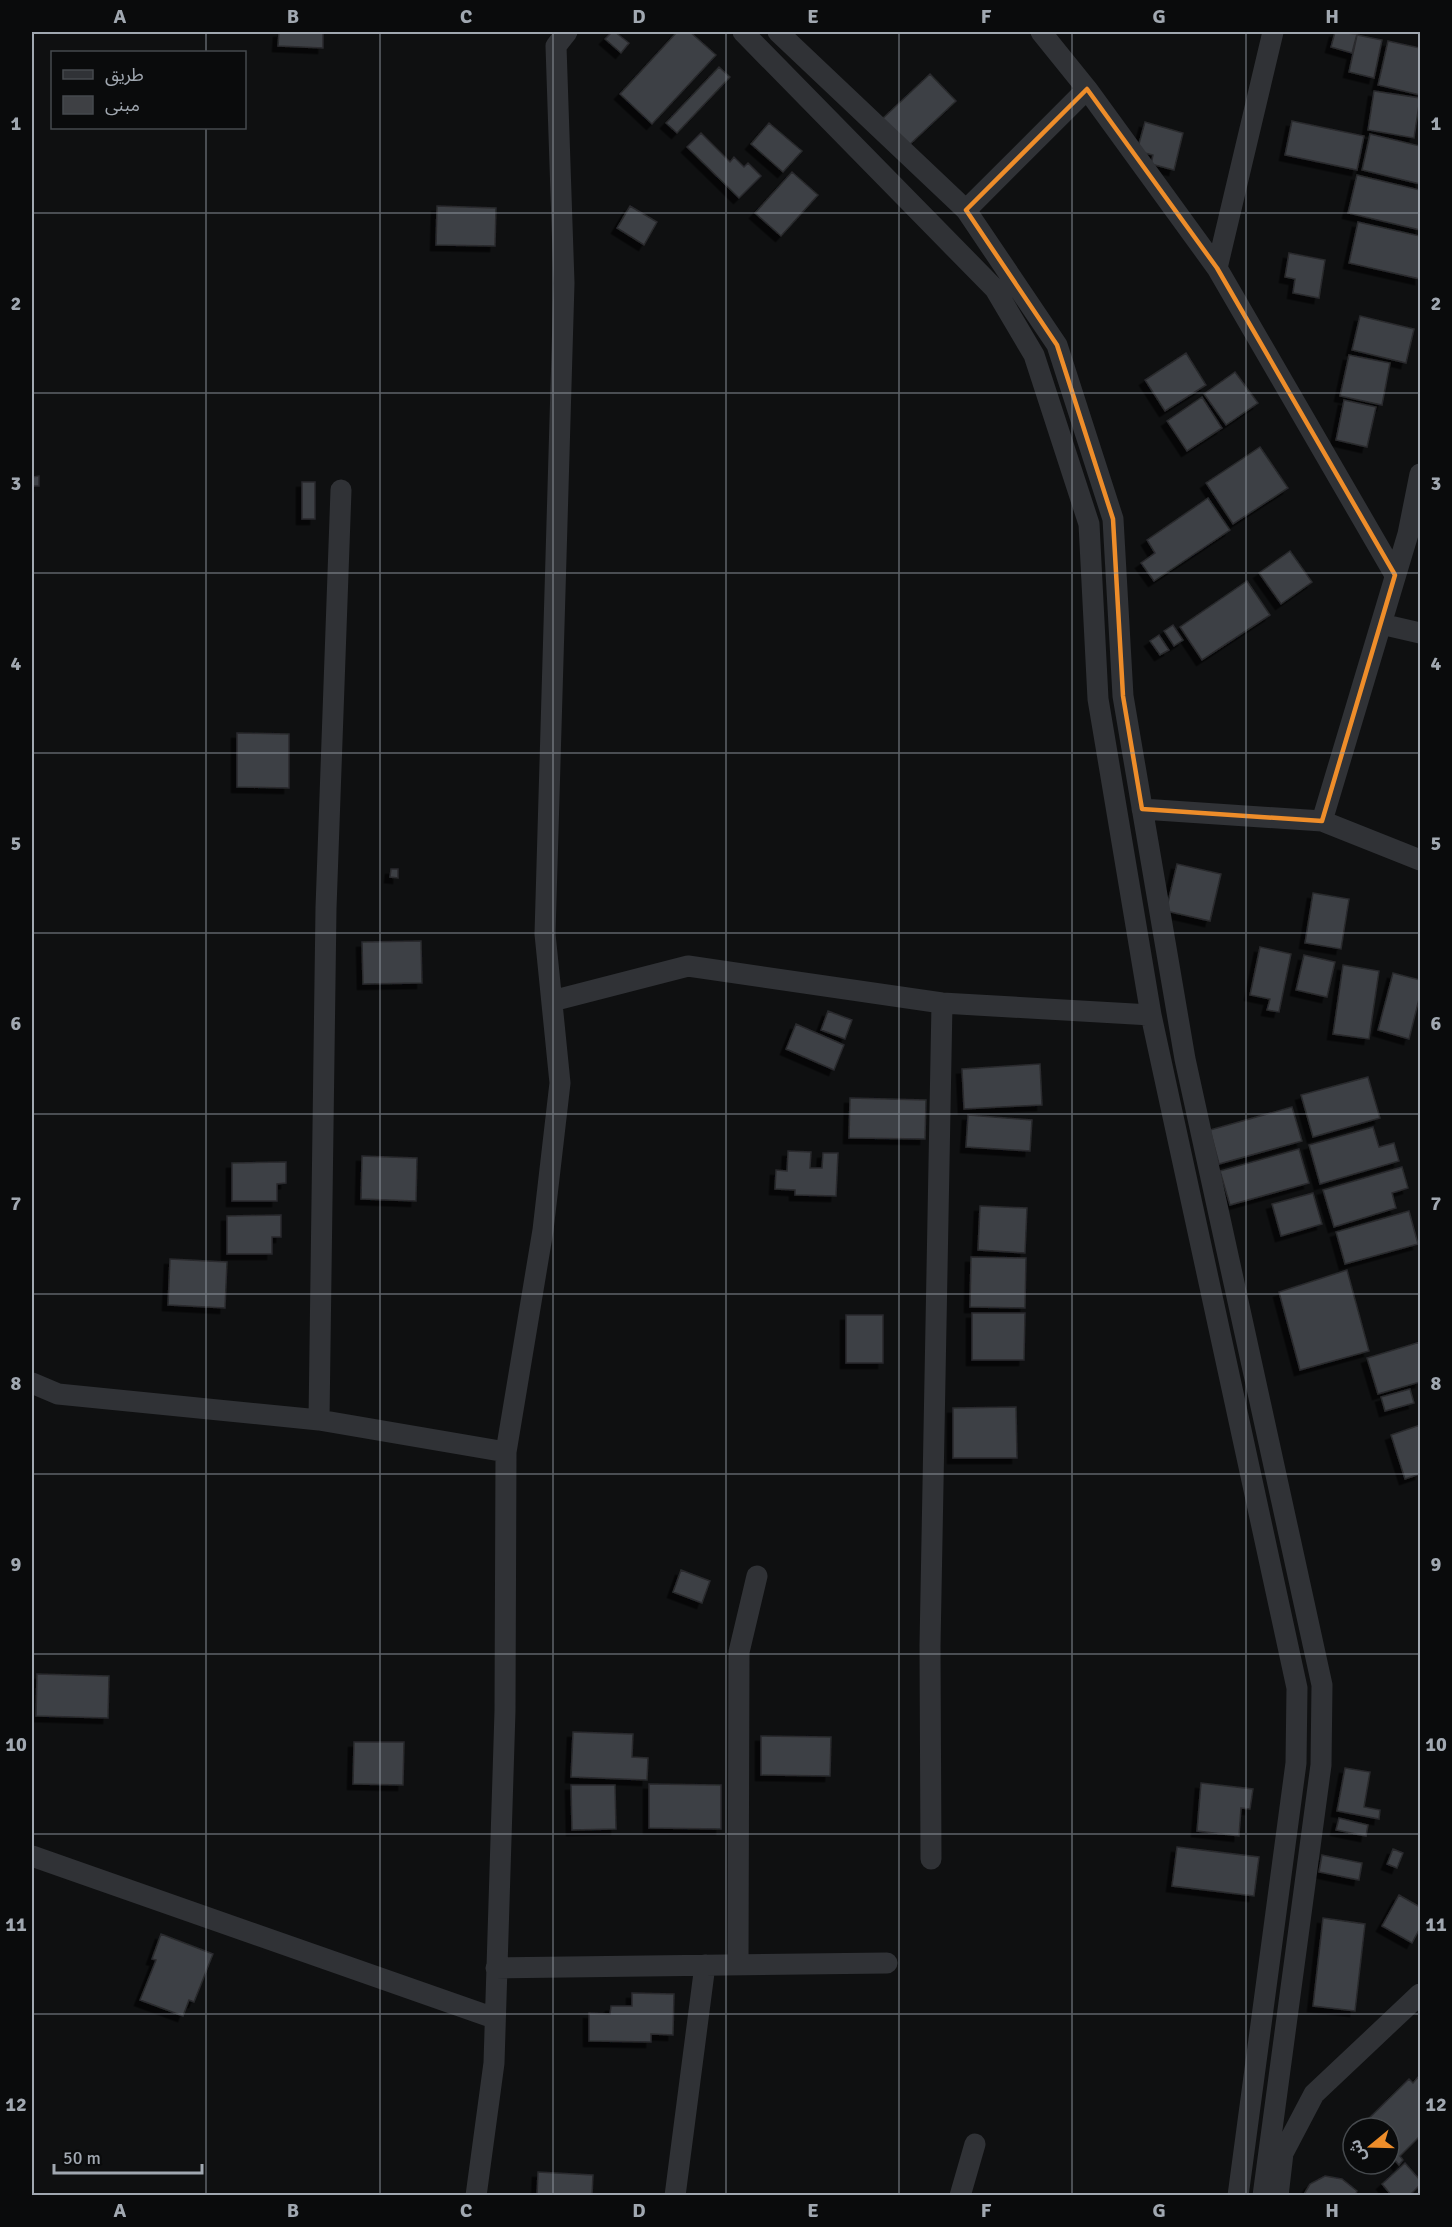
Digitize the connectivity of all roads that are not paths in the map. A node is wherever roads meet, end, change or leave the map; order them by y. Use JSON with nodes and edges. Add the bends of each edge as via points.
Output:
{"nodes":[{"id":1,"x":567,"y":32,"type":"edge"},
{"id":2,"x":743,"y":32,"type":"edge"},
{"id":3,"x":778,"y":32,"type":"edge"},
{"id":4,"x":1041,"y":32,"type":"edge"},
{"id":5,"x":1273,"y":32,"type":"edge"},
{"id":6,"x":1087,"y":89,"type":"junction"},
{"id":7,"x":966,"y":210,"type":"junction"},
{"id":8,"x":1217,"y":268,"type":"junction"},
{"id":9,"x":1420,"y":474,"type":"edge"},
{"id":10,"x":340,"y":490,"type":"dead end"},
{"id":11,"x":1395,"y":575,"type":"junction"},
{"id":12,"x":1381,"y":624,"type":"junction"},
{"id":13,"x":1420,"y":633,"type":"edge"},
{"id":14,"x":1142,"y":809,"type":"junction"},
{"id":15,"x":1322,"y":821,"type":"junction"},
{"id":16,"x":1420,"y":860,"type":"edge"},
{"id":17,"x":552,"y":1001,"type":"junction"},
{"id":18,"x":942,"y":1003,"type":"junction"},
{"id":19,"x":1151,"y":1015,"type":"junction"},
{"id":20,"x":32,"y":1383,"type":"edge"},
{"id":21,"x":319,"y":1420,"type":"junction"},
{"id":22,"x":506,"y":1452,"type":"junction"},
{"id":23,"x":758,"y":1576,"type":"dead end"},
{"id":24,"x":32,"y":1856,"type":"edge"},
{"id":25,"x":931,"y":1859,"type":"dead end"},
{"id":26,"x":887,"y":1963,"type":"dead end"},
{"id":27,"x":705,"y":1965,"type":"junction"},
{"id":28,"x":738,"y":1965,"type":"junction"},
{"id":29,"x":496,"y":1968,"type":"junction"},
{"id":30,"x":1420,"y":1994,"type":"edge"},
{"id":31,"x":494,"y":2018,"type":"junction"},
{"id":32,"x":975,"y":2144,"type":"dead end"},
{"id":33,"x":476,"y":2196,"type":"edge"},
{"id":34,"x":675,"y":2196,"type":"edge"},
{"id":35,"x":960,"y":2196,"type":"edge"},
{"id":36,"x":1238,"y":2196,"type":"edge"},
{"id":37,"x":1263,"y":2196,"type":"edge"},
{"id":38,"x":1278,"y":2196,"type":"edge"}],
"edges":[{"from":1,"to":17,"type":"street","via":[[556,46],[564,283],[545,934]]},
{"from":2,"to":19,"type":"street","via":[[995,289],[1034,355],[1089,524],[1098,699]]},
{"from":3,"to":7,"type":"street"},
{"from":4,"to":6,"type":"street"},
{"from":5,"to":8,"type":"street"},
{"from":6,"to":7,"type":"street"},
{"from":6,"to":8,"type":"street"},
{"from":7,"to":14,"type":"street","via":[[1057,345],[1113,519],[1123,696]]},
{"from":8,"to":11,"type":"street"},
{"from":9,"to":11,"type":"street"},
{"from":10,"to":21,"type":"street","via":[[326,908]]},
{"from":11,"to":12,"type":"street"},
{"from":12,"to":13,"type":"street"},
{"from":12,"to":15,"type":"street"},
{"from":14,"to":15,"type":"street"},
{"from":14,"to":37,"type":"street","via":[[1185,1059],[1322,1686],[1321,1765]]},
{"from":15,"to":16,"type":"street"},
{"from":17,"to":18,"type":"street","via":[[688,966]]},
{"from":17,"to":22,"type":"street","via":[[560,1083],[543,1230]]},
{"from":18,"to":19,"type":"street"},
{"from":18,"to":25,"type":"street","via":[[930,1634]]},
{"from":19,"to":36,"type":"street","via":[[1297,1688],[1296,1763]]},
{"from":20,"to":21,"type":"street","via":[[58,1394]]},
{"from":21,"to":22,"type":"street"},
{"from":22,"to":29,"type":"street","via":[[505,1711]]},
{"from":23,"to":28,"type":"street","via":[[739,1652]]},
{"from":24,"to":31,"type":"street"},
{"from":26,"to":28,"type":"street"},
{"from":27,"to":28,"type":"street"},
{"from":27,"to":29,"type":"street"},
{"from":27,"to":34,"type":"street"},
{"from":29,"to":31,"type":"street"},
{"from":30,"to":38,"type":"street","via":[[1314,2094],[1282,2153]]},
{"from":31,"to":33,"type":"street","via":[[494,2063]]},
{"from":32,"to":35,"type":"street"}]}
